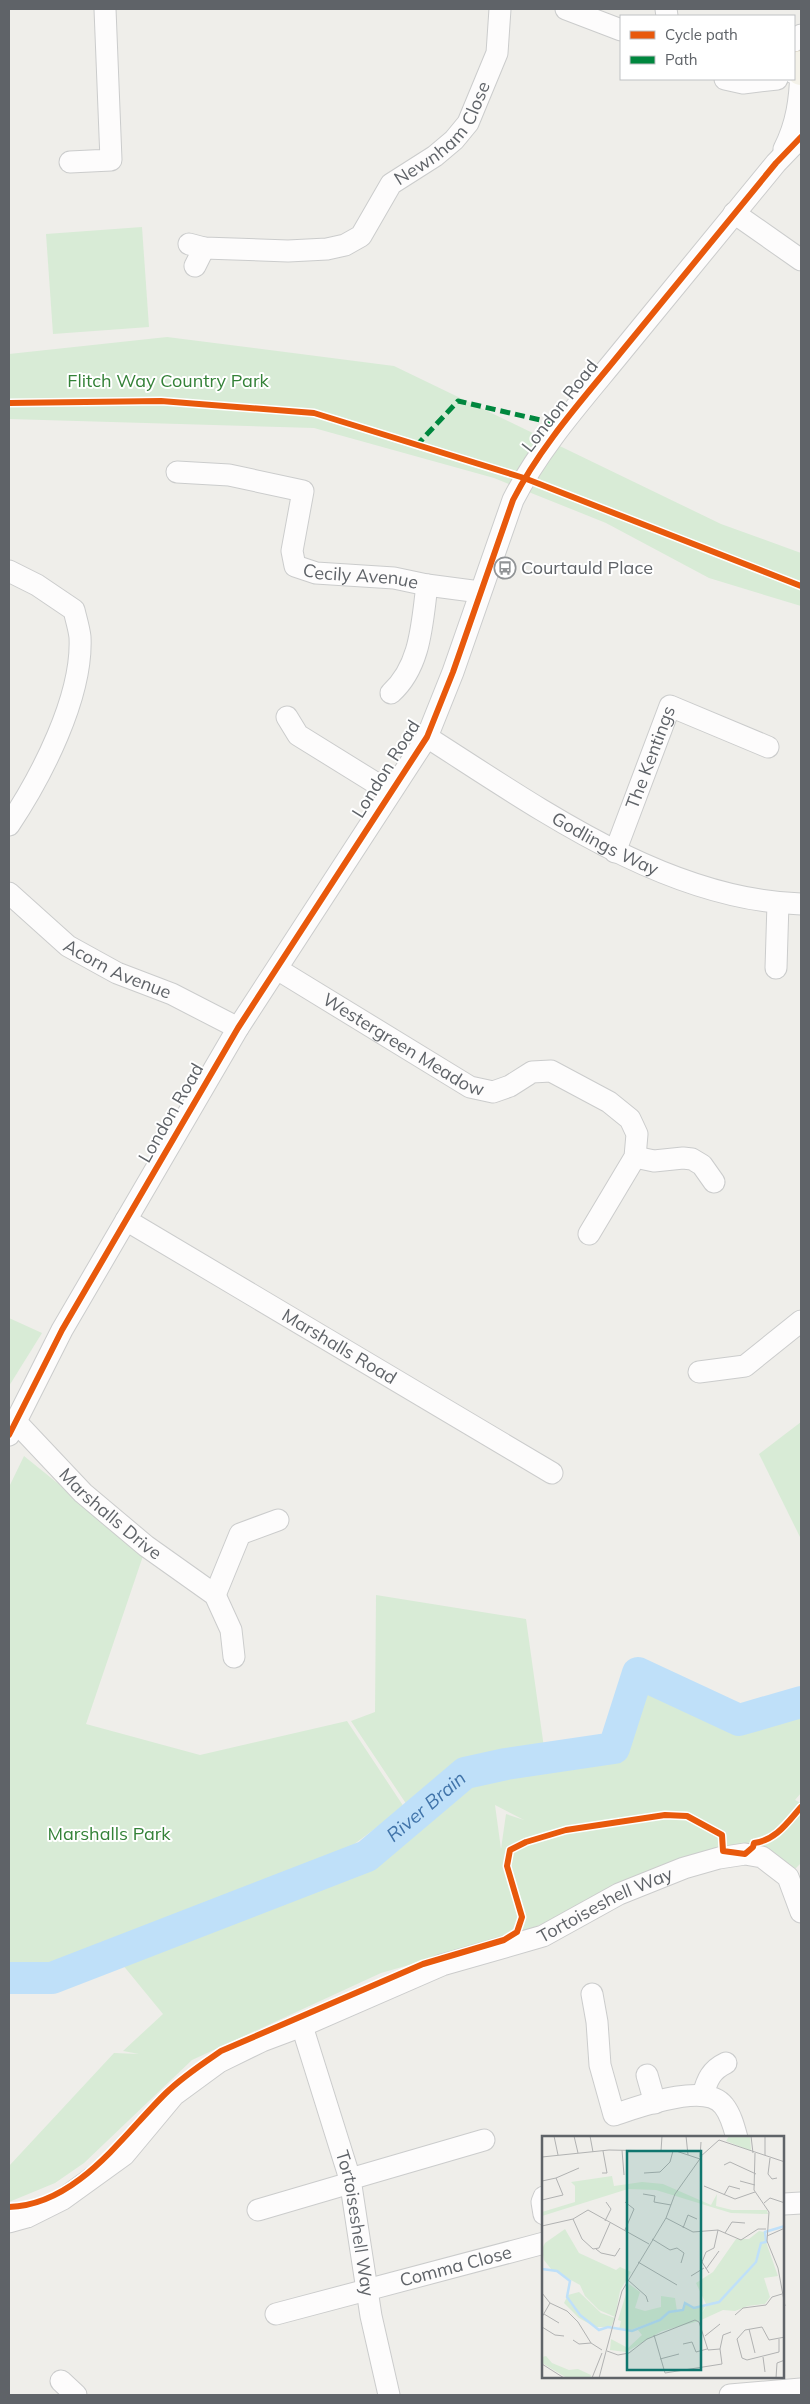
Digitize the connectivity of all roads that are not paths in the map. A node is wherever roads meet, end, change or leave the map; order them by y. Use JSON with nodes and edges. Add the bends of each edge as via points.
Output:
{"nodes":[{"id":1,"x":105,"y":9,"type":"edge"},
{"id":2,"x":500,"y":9,"type":"edge"},
{"id":3,"x":566,"y":9,"type":"edge"},
{"id":4,"x":620,"y":30,"type":"edge"},
{"id":5,"x":801,"y":65,"type":"edge"},
{"id":6,"x":801,"y":71,"type":"edge"},
{"id":7,"x":730,"y":80,"type":"edge"},
{"id":8,"x":768,"y":80,"type":"edge"},
{"id":9,"x":801,"y":137,"type":"edge"},
{"id":10,"x":70,"y":162,"type":"dead end"},
{"id":11,"x":776,"y":163,"type":"junction"},
{"id":12,"x":734,"y":213,"type":"junction"},
{"id":13,"x":196,"y":252,"type":"dead end"},
{"id":14,"x":801,"y":260,"type":"edge"},
{"id":15,"x":177,"y":472,"type":"dead end"},
{"id":16,"x":9,"y":571,"type":"edge"},
{"id":17,"x":426,"y":585,"type":"junction"},
{"id":18,"x":480,"y":592,"type":"junction"},
{"id":19,"x":391,"y":693,"type":"dead end"},
{"id":20,"x":287,"y":717,"type":"dead end"},
{"id":21,"x":427,"y":737,"type":"junction"},
{"id":22,"x":768,"y":747,"type":"dead end"},
{"id":23,"x":390,"y":792,"type":"junction"},
{"id":24,"x":9,"y":825,"type":"edge"},
{"id":25,"x":615,"y":852,"type":"junction"},
{"id":26,"x":9,"y":892,"type":"edge"},
{"id":27,"x":778,"y":903,"type":"junction"},
{"id":28,"x":801,"y":904,"type":"edge"},
{"id":29,"x":776,"y":968,"type":"dead end"},
{"id":30,"x":276,"y":969,"type":"junction"},
{"id":31,"x":238,"y":1028,"type":"junction"},
{"id":32,"x":635,"y":1157,"type":"junction"},
{"id":33,"x":714,"y":1182,"type":"dead end"},
{"id":34,"x":126,"y":1220,"type":"junction"},
{"id":35,"x":589,"y":1234,"type":"dead end"},
{"id":36,"x":801,"y":1320,"type":"edge"},
{"id":37,"x":700,"y":1372,"type":"dead end"},
{"id":38,"x":13,"y":1429,"type":"edge"},
{"id":39,"x":552,"y":1473,"type":"dead end"},
{"id":40,"x":278,"y":1520,"type":"dead end"},
{"id":41,"x":215,"y":1595,"type":"junction"},
{"id":42,"x":234,"y":1656,"type":"dead end"},
{"id":43,"x":801,"y":1912,"type":"edge"},
{"id":44,"x":592,"y":1994,"type":"dead end"},
{"id":45,"x":302,"y":2026,"type":"junction"},
{"id":46,"x":726,"y":2062,"type":"dead end"},
{"id":47,"x":647,"y":2075,"type":"dead end"},
{"id":48,"x":703,"y":2095,"type":"junction"},
{"id":49,"x":655,"y":2103,"type":"junction"},
{"id":50,"x":736,"y":2136,"type":"edge"},
{"id":51,"x":484,"y":2140,"type":"dead end"},
{"id":52,"x":350,"y":2181,"type":"junction"},
{"id":53,"x":785,"y":2204,"type":"edge"},
{"id":54,"x":801,"y":2204,"type":"edge"},
{"id":55,"x":258,"y":2210,"type":"dead end"},
{"id":56,"x":9,"y":2222,"type":"edge"},
{"id":57,"x":542,"y":2243,"type":"edge"},
{"id":58,"x":367,"y":2289,"type":"junction"},
{"id":59,"x":276,"y":2314,"type":"dead end"},
{"id":60,"x":801,"y":2388,"type":"edge"},
{"id":61,"x":383,"y":2394,"type":"edge"},
{"id":62,"x":730,"y":2395,"type":"edge"}],
"edges":[{"from":1,"to":10,"type":"street","via":[[111,160]]},
{"from":2,"to":13,"type":"street","name":"Newnham Close","via":[[497,53],[468,123],[435,156],[391,184],[361,236],[345,245],[327,249]]},
{"from":3,"to":4,"type":"street"},
{"from":5,"to":6,"type":"main road"},
{"from":6,"to":11,"type":"street","name":"London Road","via":[[797,114],[791,136]]},
{"from":7,"to":8,"type":"street","via":[[743,83]]},
{"from":9,"to":11,"type":"street","name":"London Road"},
{"from":11,"to":12,"type":"street","name":"London Road"},
{"from":12,"to":14,"type":"street"},
{"from":12,"to":18,"type":"street","name":"London Road","via":[[524,478]]},
{"from":15,"to":17,"type":"street","name":"Cecily Avenue","via":[[228,476],[303,491],[292,551],[295,566],[316,573],[394,578]]},
{"from":16,"to":24,"type":"street","via":[[74,610],[80,636],[67,713],[47,760]]},
{"from":17,"to":18,"type":"street","name":"Cecily Avenue"},
{"from":17,"to":19,"type":"street","via":[[419,641],[410,670],[402,684]]},
{"from":18,"to":21,"type":"street","name":"London Road","via":[[454,672]]},
{"from":20,"to":23,"type":"street","via":[[298,735]]},
{"from":21,"to":23,"type":"street","name":"London Road"},
{"from":21,"to":25,"type":"street","name":"Godlings Way","via":[[544,812]]},
{"from":22,"to":25,"type":"street","name":"The Kentings","via":[[670,706]]},
{"from":23,"to":30,"type":"street","name":"London Road"},
{"from":25,"to":27,"type":"street","name":"Godlings Way","via":[[729,893]]},
{"from":26,"to":31,"type":"street","name":"Acorn Avenue","via":[[68,946],[117,973],[172,994]]},
{"from":27,"to":28,"type":"street","name":"Godlings Way"},
{"from":27,"to":29,"type":"street"},
{"from":30,"to":31,"type":"street","name":"London Road"},
{"from":30,"to":32,"type":"street","name":"Westergreen Meadow","via":[[470,1088],[493,1092],[532,1072],[551,1071],[601,1097],[630,1119],[637,1134]]},
{"from":31,"to":34,"type":"street","name":"London Road"},
{"from":32,"to":33,"type":"street","via":[[654,1161],[692,1159],[702,1165]]},
{"from":32,"to":35,"type":"street","name":"Westergreen Meadow"},
{"from":34,"to":38,"type":"street","name":"London Road","via":[[62,1330]]},
{"from":34,"to":39,"type":"street","name":"Marshalls Road"},
{"from":36,"to":37,"type":"street","via":[[745,1366]]},
{"from":38,"to":41,"type":"street","name":"Marshalls Drive","via":[[146,1546]]},
{"from":40,"to":41,"type":"street","via":[[240,1534]]},
{"from":41,"to":42,"type":"street","via":[[230,1630]]},
{"from":43,"to":45,"type":"street","name":"Tortoiseshell Way","via":[[788,1877],[762,1857],[745,1854],[718,1858],[619,1894],[543,1936],[442,1965]]},
{"from":44,"to":49,"type":"street","via":[[598,2022],[600,2065],[614,2115]]},
{"from":45,"to":52,"type":"street","name":"Tortoiseshell Way"},
{"from":45,"to":56,"type":"street","name":"Tortoiseshell Way","via":[[219,2062],[174,2095],[124,2155],[63,2199]]},
{"from":46,"to":48,"type":"street","via":[[708,2078]]},
{"from":47,"to":49,"type":"street"},
{"from":48,"to":49,"type":"street"},
{"from":48,"to":50,"type":"street","via":[[724,2105]]},
{"from":51,"to":52,"type":"street"},
{"from":52,"to":55,"type":"street"},
{"from":52,"to":58,"type":"street","name":"Tortoiseshell Way"},
{"from":53,"to":54,"type":"street"},
{"from":57,"to":58,"type":"street","name":"Comma Close"},
{"from":58,"to":59,"type":"street","name":"Comma Close"},
{"from":58,"to":61,"type":"street","name":"Tortoiseshell Way"},
{"from":60,"to":62,"type":"street"}]}
